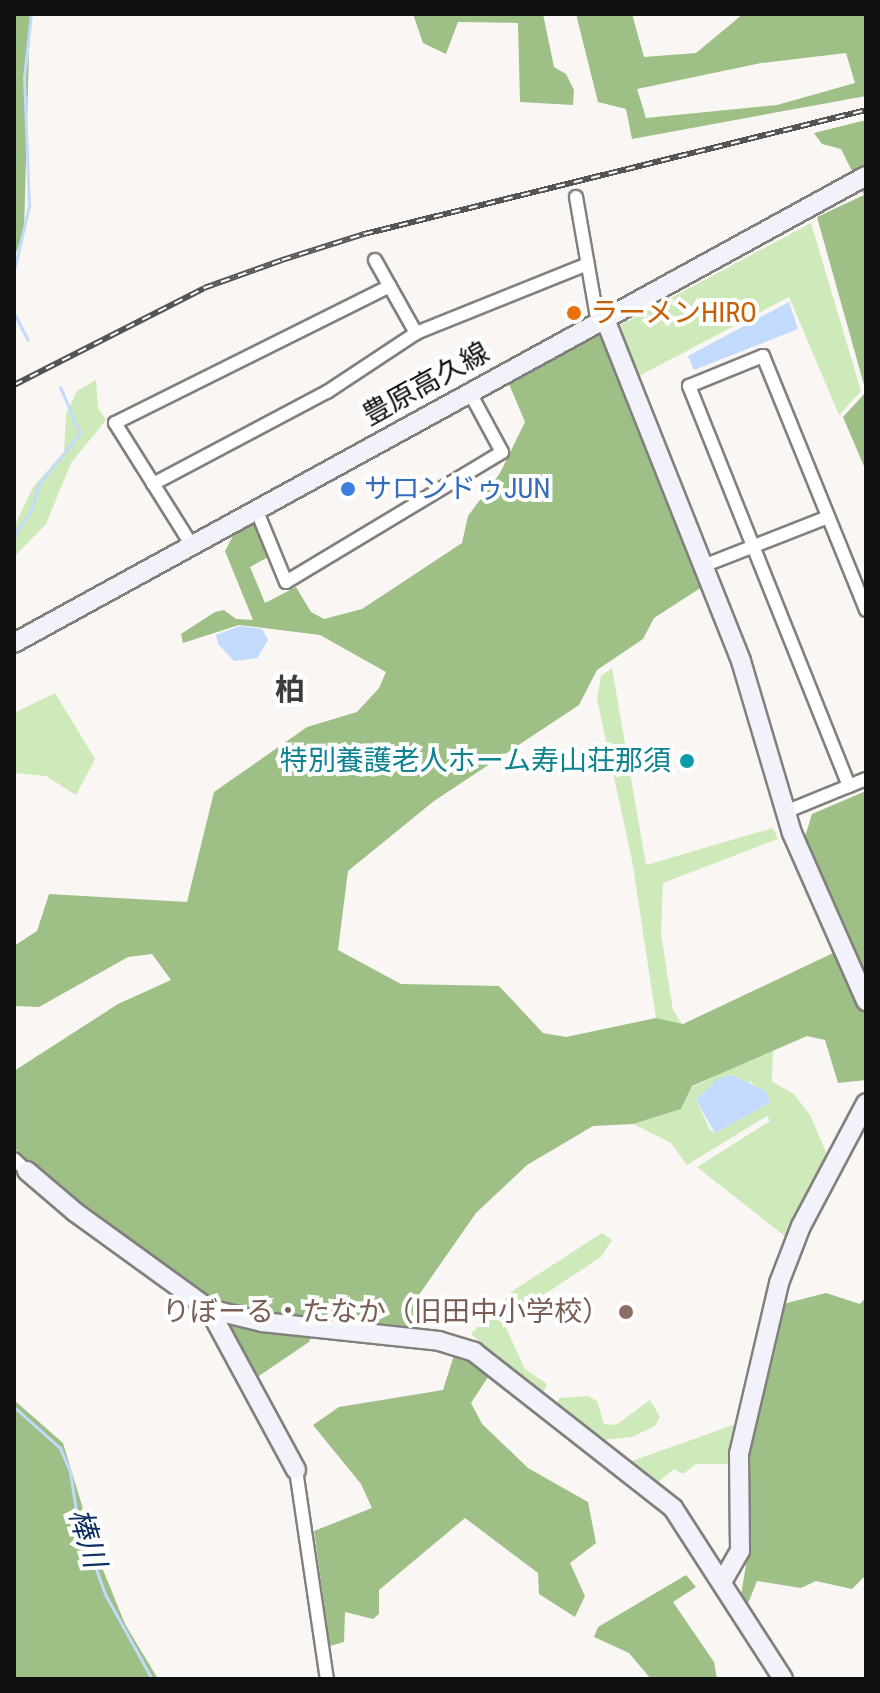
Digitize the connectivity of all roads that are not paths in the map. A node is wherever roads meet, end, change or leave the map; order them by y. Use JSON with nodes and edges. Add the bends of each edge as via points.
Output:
{"nodes":[{"id":1,"x":866,"y":176,"type":"edge"},
{"id":2,"x":576,"y":197,"type":"dead end"},
{"id":3,"x":375,"y":260,"type":"dead end"},
{"id":4,"x":588,"y":264,"type":"junction"},
{"id":5,"x":390,"y":286,"type":"junction"},
{"id":6,"x":602,"y":321,"type":"junction"},
{"id":7,"x":416,"y":333,"type":"junction"},
{"id":8,"x":469,"y":391,"type":"junction"},
{"id":9,"x":153,"y":484,"type":"junction"},
{"id":10,"x":256,"y":509,"type":"junction"},
{"id":11,"x":828,"y":517,"type":"junction"},
{"id":12,"x":191,"y":544,"type":"junction"},
{"id":13,"x":754,"y":547,"type":"junction"},
{"id":14,"x":703,"y":566,"type":"junction"},
{"id":15,"x":866,"y":610,"type":"edge"},
{"id":16,"x":14,"y":643,"type":"edge"},
{"id":17,"x":866,"y":779,"type":"edge"},
{"id":18,"x":849,"y":786,"type":"junction"},
{"id":19,"x":785,"y":812,"type":"junction"},
{"id":20,"x":866,"y":1001,"type":"edge"},
{"id":21,"x":866,"y":1103,"type":"edge"},
{"id":22,"x":20,"y":1165,"type":"edge"},
{"id":23,"x":209,"y":1309,"type":"junction"},
{"id":24,"x":296,"y":1470,"type":"joint"},
{"id":25,"x":722,"y":1582,"type":"junction"},
{"id":26,"x":327,"y":1679,"type":"edge"},
{"id":27,"x":783,"y":1679,"type":"edge"}],
"edges":[{"from":1,"to":6,"type":"street","name":"豊原高久線"},
{"from":2,"to":4,"type":"street"},
{"from":3,"to":5,"type":"street"},
{"from":4,"to":6,"type":"street"},
{"from":4,"to":7,"type":"street"},
{"from":5,"to":7,"type":"street"},
{"from":5,"to":9,"type":"street","via":[[115,423]]},
{"from":6,"to":8,"type":"street","name":"豊原高久線"},
{"from":6,"to":14,"type":"street"},
{"from":7,"to":9,"type":"street","via":[[327,392]]},
{"from":8,"to":10,"type":"street","name":"豊原高久線"},
{"from":8,"to":10,"type":"street","via":[[502,452],[286,582]]},
{"from":9,"to":12,"type":"street"},
{"from":10,"to":12,"type":"street","name":"豊原高久線"},
{"from":11,"to":13,"type":"street"},
{"from":11,"to":13,"type":"street","via":[[763,356],[689,386]]},
{"from":11,"to":15,"type":"street"},
{"from":12,"to":16,"type":"street","name":"豊原高久線"},
{"from":13,"to":14,"type":"street"},
{"from":13,"to":18,"type":"street"},
{"from":14,"to":19,"type":"street","via":[[741,661]]},
{"from":17,"to":18,"type":"street"},
{"from":18,"to":19,"type":"street"},
{"from":19,"to":20,"type":"street"},
{"from":21,"to":25,"type":"street","via":[[801,1226],[779,1283],[739,1454],[740,1551]]},
{"from":22,"to":23,"type":"street"},
{"from":23,"to":24,"type":"street"},
{"from":23,"to":25,"type":"street","via":[[262,1322],[439,1341],[474,1352],[661,1496],[683,1520]]},
{"from":24,"to":26,"type":"street"},
{"from":25,"to":27,"type":"street"}]}
